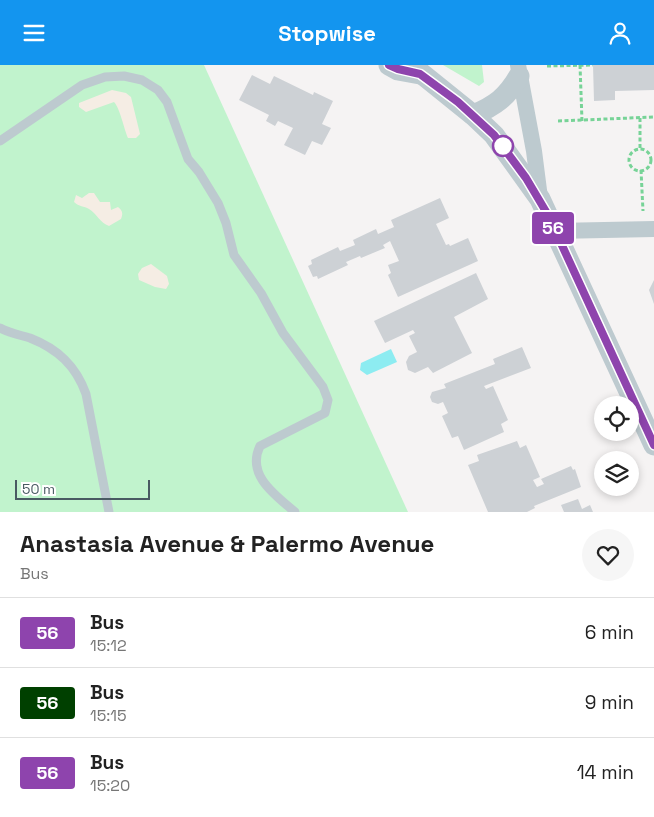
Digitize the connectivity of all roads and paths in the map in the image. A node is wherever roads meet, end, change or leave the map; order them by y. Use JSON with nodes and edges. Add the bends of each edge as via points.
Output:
{"nodes":[{"id":1,"x":389,"y":65,"type":"edge"},
{"id":2,"x":580,"y":65,"type":"edge"},
{"id":3,"x":593,"y":65,"type":"edge"},
{"id":4,"x":547,"y":66,"type":"edge"},
{"id":5,"x":416,"y":69,"type":"edge"},
{"id":6,"x":518,"y":70,"type":"edge"},
{"id":7,"x":473,"y":115,"type":"junction"},
{"id":8,"x":654,"y":117,"type":"edge"},
{"id":9,"x":640,"y":118,"type":"junction"},
{"id":10,"x":558,"y":121,"type":"dead end"},
{"id":11,"x":582,"y":121,"type":"junction"},
{"id":12,"x":0,"y":141,"type":"edge"},
{"id":13,"x":640,"y":149,"type":"junction"},
{"id":14,"x":652,"y":158,"type":"edge"},
{"id":15,"x":641,"y":170,"type":"junction"},
{"id":16,"x":540,"y":199,"type":"junction"},
{"id":17,"x":643,"y":211,"type":"dead end"},
{"id":18,"x":654,"y":229,"type":"edge"},
{"id":19,"x":555,"y":231,"type":"junction"},
{"id":20,"x":0,"y":328,"type":"edge"},
{"id":21,"x":654,"y":445,"type":"edge"},
{"id":22,"x":109,"y":512,"type":"edge"},
{"id":23,"x":295,"y":512,"type":"edge"}],
"edges":[{"from":1,"to":5,"type":"street","via":[[398,69]]},
{"from":2,"to":3,"type":"path"},
{"from":2,"to":4,"type":"path"},
{"from":2,"to":11,"type":"path"},
{"from":5,"to":7,"type":"street"},
{"from":6,"to":7,"type":"street","via":[[511,89],[499,102]]},
{"from":6,"to":16,"type":"street"},
{"from":7,"to":16,"type":"street","via":[[502,145]]},
{"from":8,"to":9,"type":"path"},
{"from":9,"to":11,"type":"path"},
{"from":9,"to":13,"type":"path"},
{"from":10,"to":11,"type":"path"},
{"from":12,"to":23,"type":"lane","via":[[82,85],[105,77],[124,75],[142,80],[158,90],[167,102],[188,159],[218,203],[234,255],[323,387],[328,400],[325,413],[260,446],[255,456],[256,471]]},
{"from":13,"to":14,"type":"path","via":[[646,150]]},
{"from":13,"to":15,"type":"path","via":[[632,152],[629,161],[634,169]]},
{"from":14,"to":15,"type":"path","via":[[648,167]]},
{"from":15,"to":17,"type":"path"},
{"from":16,"to":19,"type":"street"},
{"from":18,"to":19,"type":"street"},
{"from":19,"to":21,"type":"street"},
{"from":20,"to":22,"type":"lane","via":[[51,347],[80,377]]}]}
